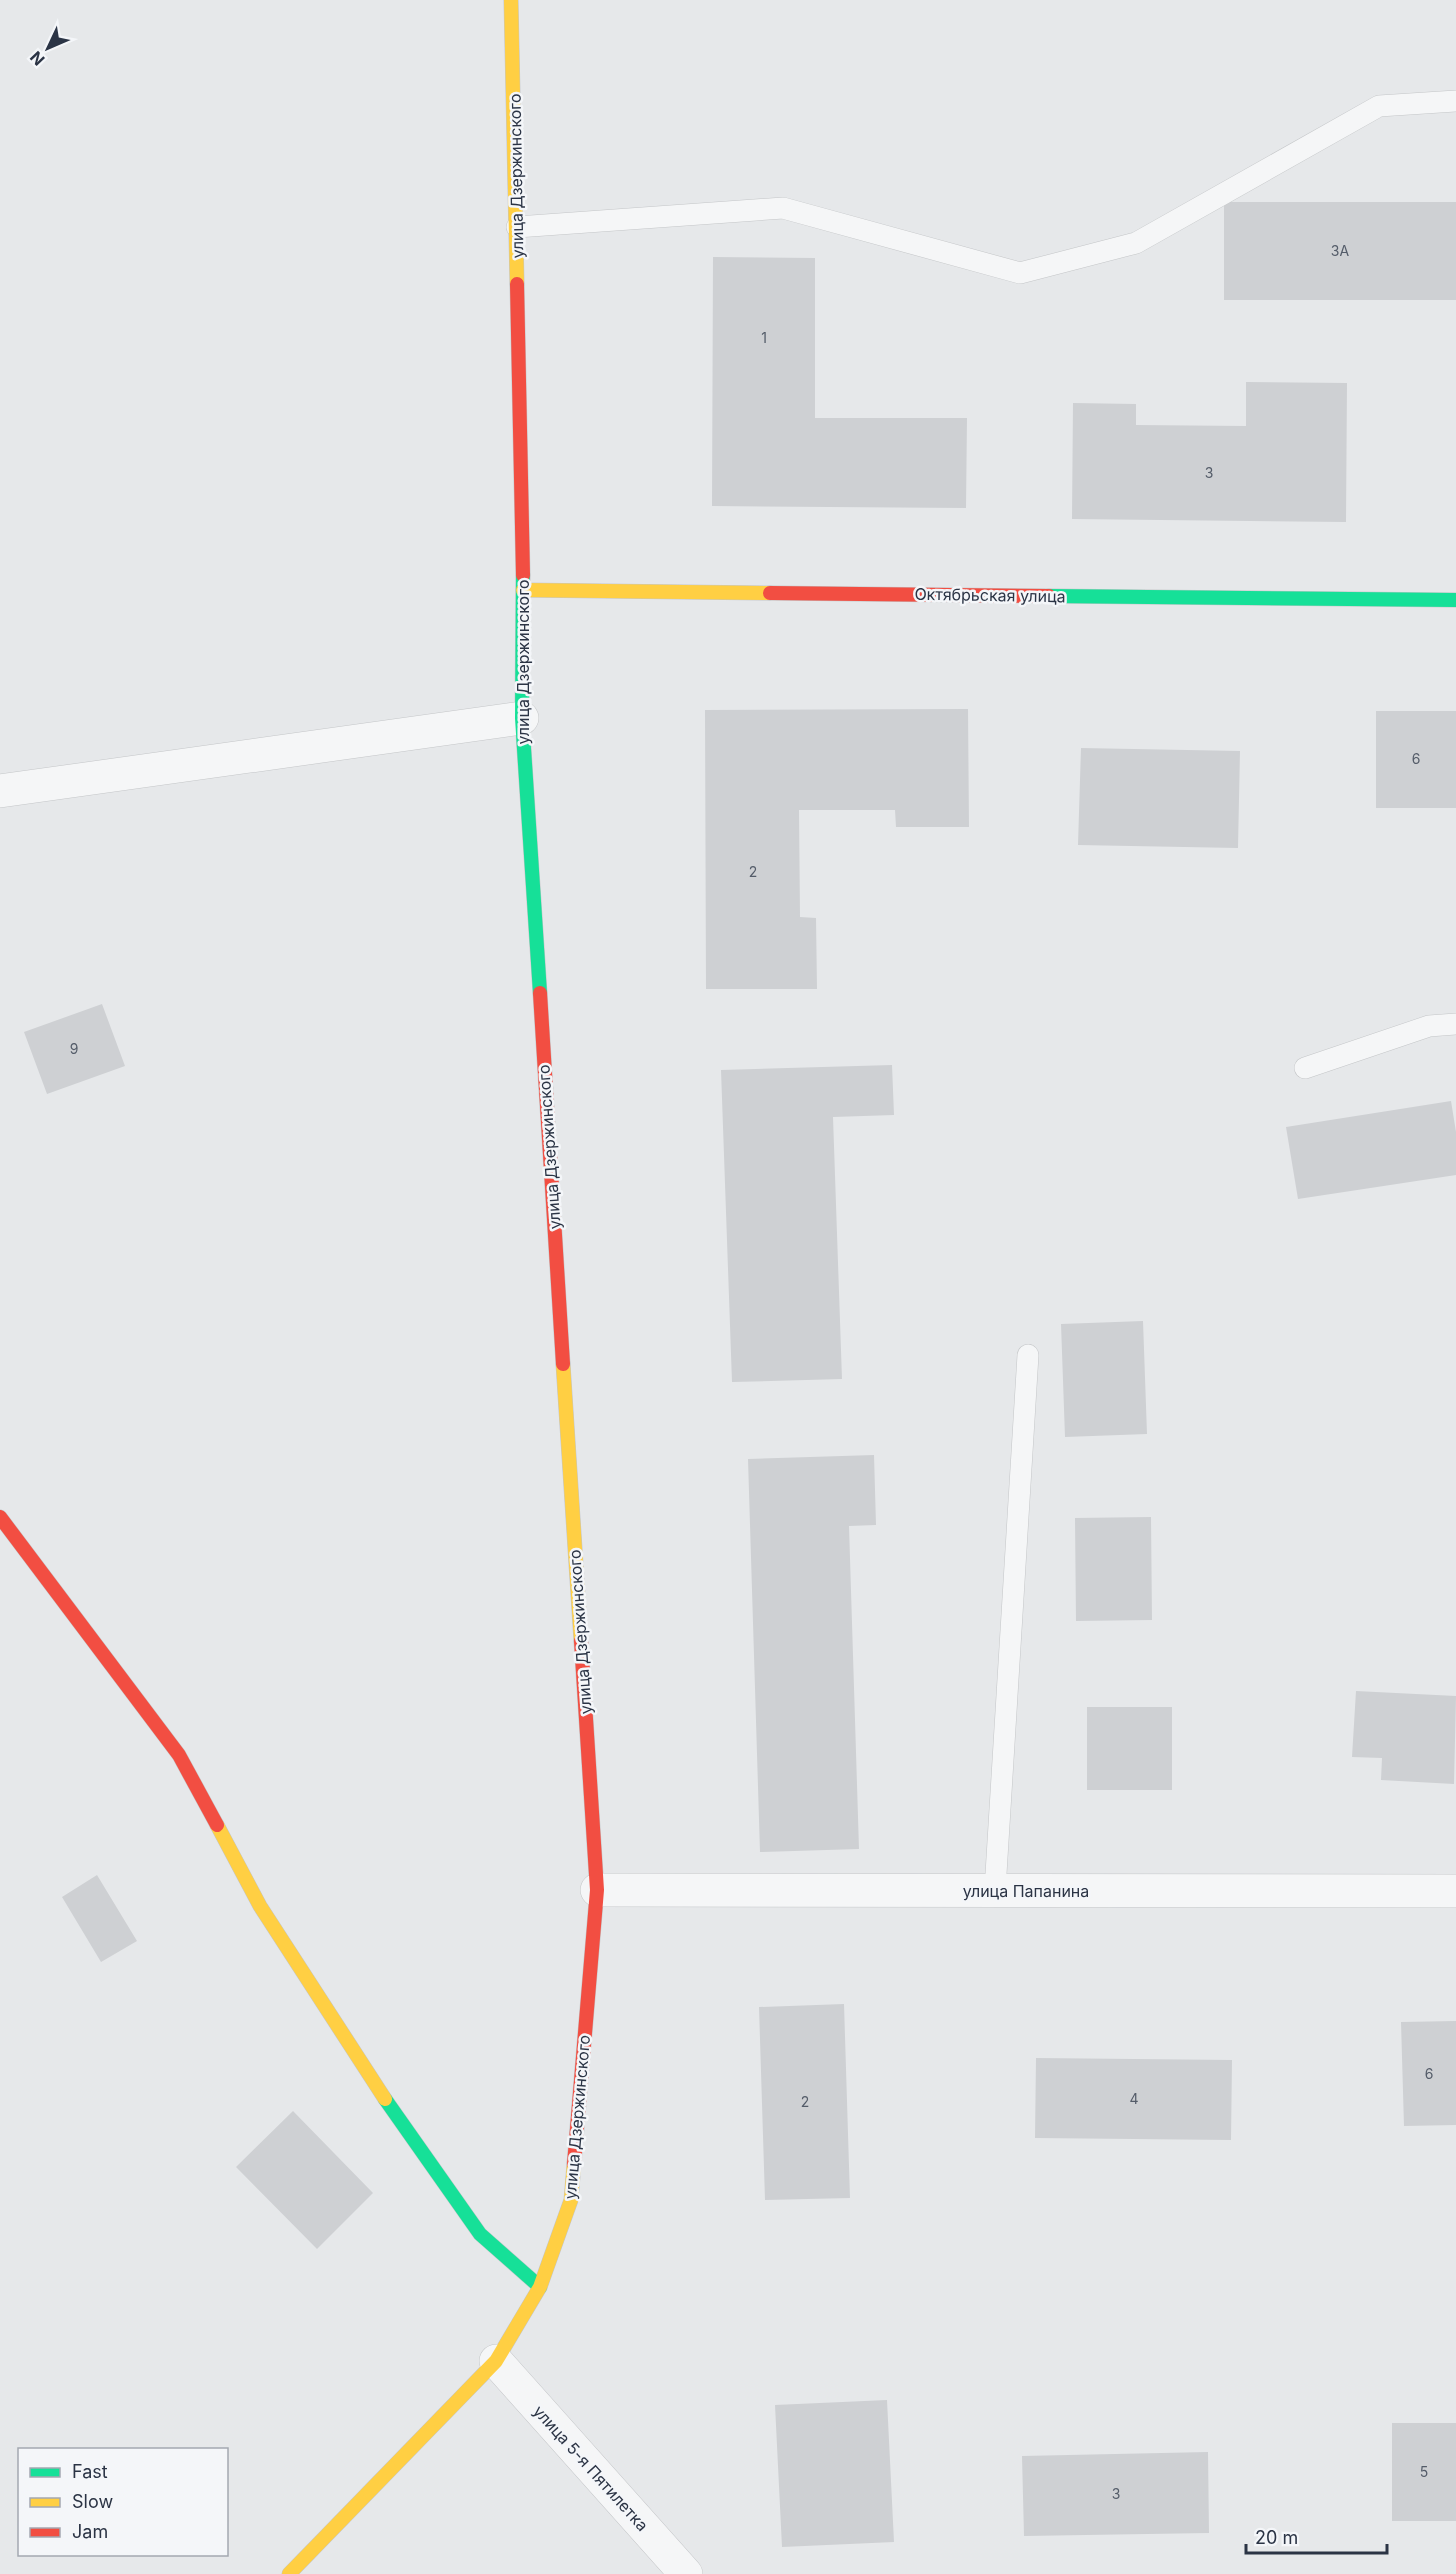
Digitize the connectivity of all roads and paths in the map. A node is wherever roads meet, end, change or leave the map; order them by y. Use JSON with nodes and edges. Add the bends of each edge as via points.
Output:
{"nodes":[{"id":1,"x":511,"y":0,"type":"edge"},
{"id":2,"x":1456,"y":100,"type":"edge"},
{"id":3,"x":517,"y":227,"type":"junction"},
{"id":4,"x":523,"y":590,"type":"junction"},
{"id":5,"x":1456,"y":600,"type":"edge"},
{"id":6,"x":522,"y":718,"type":"junction"},
{"id":7,"x":0,"y":791,"type":"edge"},
{"id":8,"x":1456,"y":1024,"type":"edge"},
{"id":9,"x":1305,"y":1068,"type":"dead end"},
{"id":10,"x":1028,"y":1354,"type":"dead end"},
{"id":11,"x":0,"y":1517,"type":"edge"},
{"id":12,"x":597,"y":1890,"type":"junction"},
{"id":13,"x":995,"y":1890,"type":"junction"},
{"id":14,"x":1456,"y":1891,"type":"edge"},
{"id":15,"x":540,"y":2287,"type":"junction"},
{"id":16,"x":496,"y":2361,"type":"junction"},
{"id":17,"x":289,"y":2574,"type":"edge"},
{"id":18,"x":686,"y":2574,"type":"edge"}],
"edges":[{"from":1,"to":3,"type":"street","name":"улица Дзержинского"},
{"from":2,"to":3,"type":"lane","via":[[1379,106],[1136,243],[1020,273],[783,207]]},
{"from":3,"to":4,"type":"street","name":"улица Дзержинского"},
{"from":4,"to":5,"type":"street","name":"Октябрьская улица"},
{"from":4,"to":6,"type":"street","name":"улица Дзержинского"},
{"from":6,"to":7,"type":"street"},
{"from":6,"to":12,"type":"street","name":"улица Дзержинского"},
{"from":8,"to":9,"type":"lane","via":[[1429,1026]]},
{"from":10,"to":13,"type":"lane"},
{"from":11,"to":15,"type":"street","via":[[179,1755],[260,1906],[406,2133],[480,2234]]},
{"from":12,"to":13,"type":"street","name":"улица Папанина"},
{"from":12,"to":15,"type":"street","name":"улица Дзержинского","via":[[571,2200]]},
{"from":13,"to":14,"type":"street","name":"улица Папанина"},
{"from":15,"to":16,"type":"street","name":"улица Дзержинского"},
{"from":16,"to":17,"type":"street","name":"улица Дзержинского"},
{"from":16,"to":18,"type":"street","name":"улица 5-я Пятилетка"}]}
